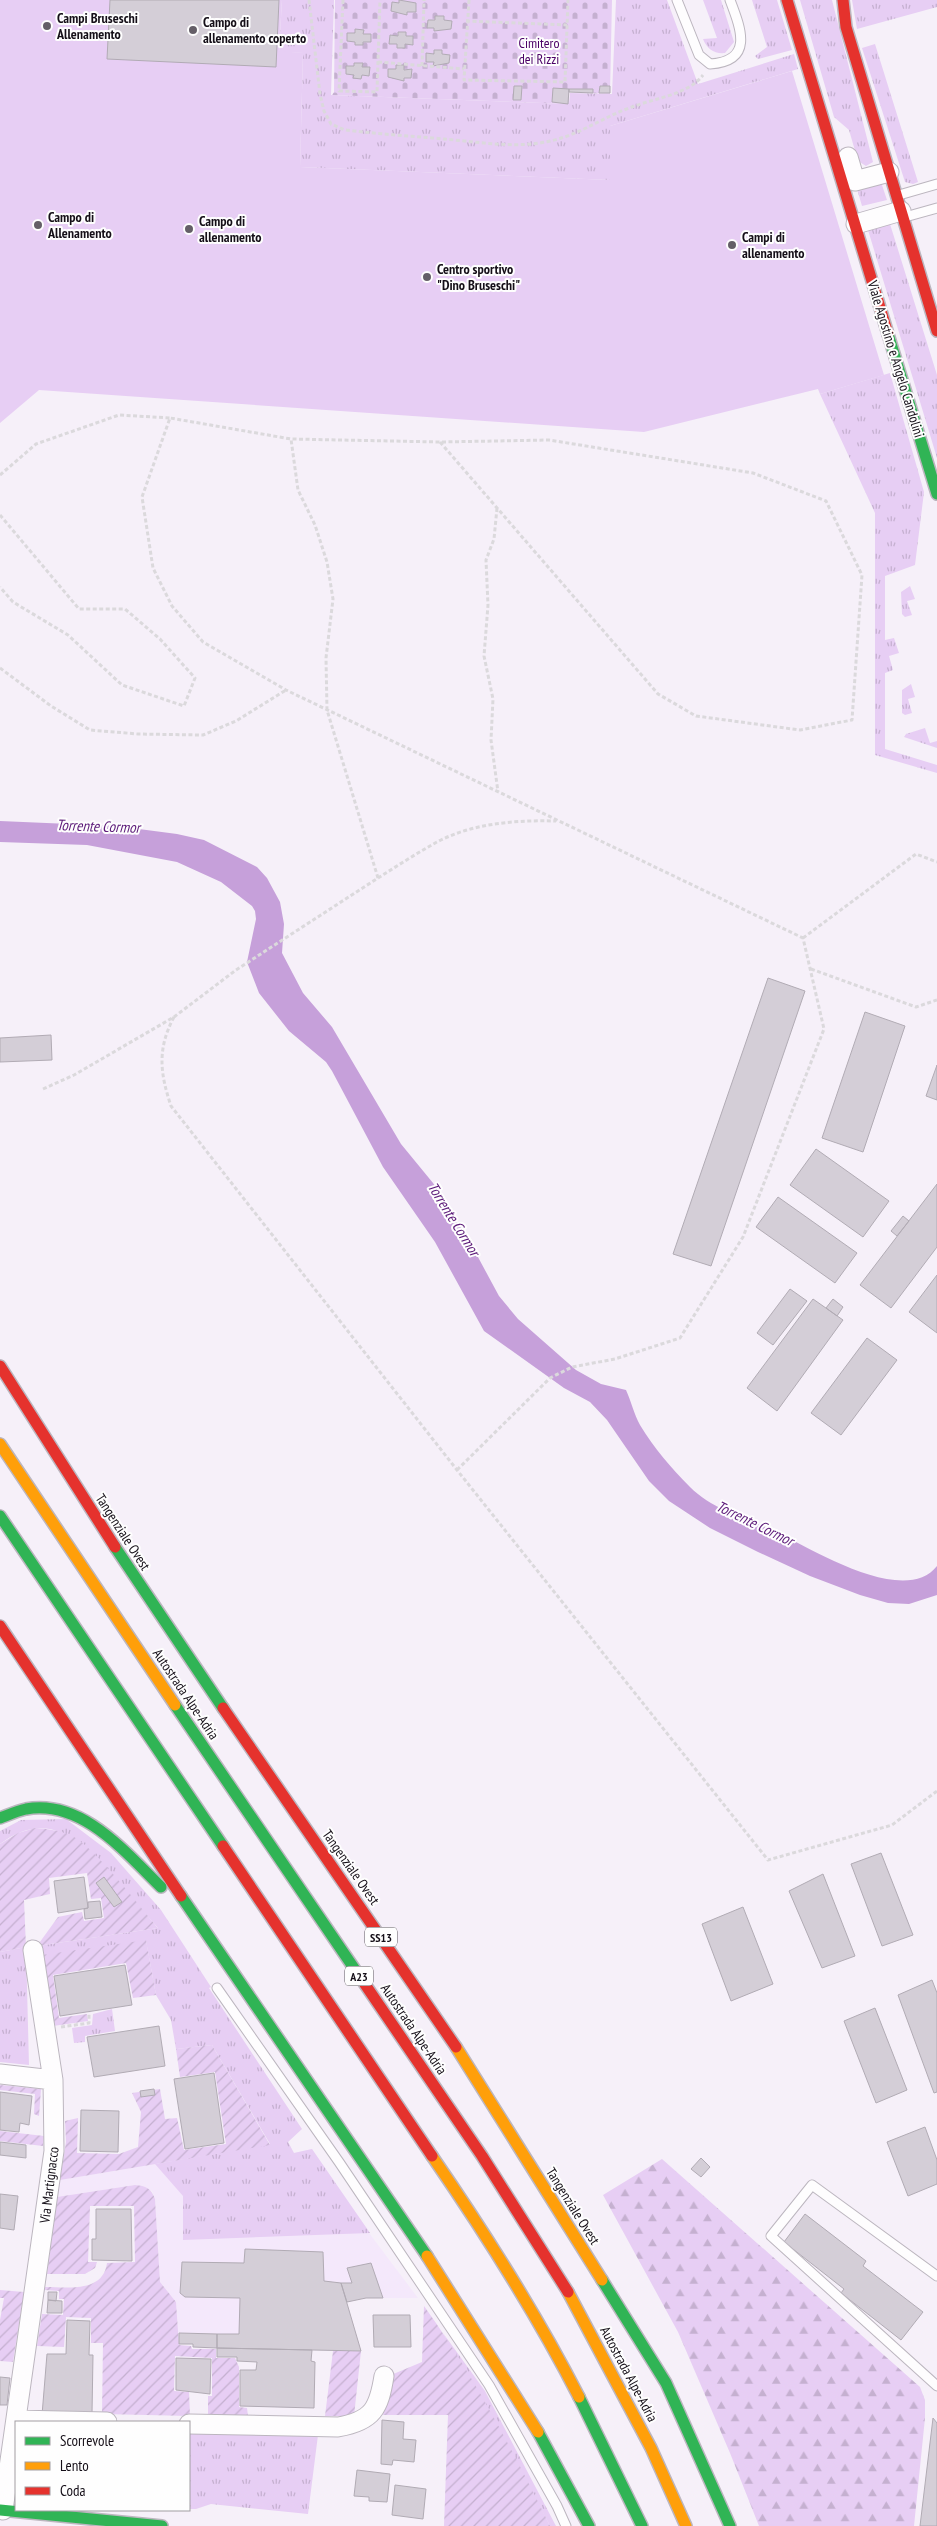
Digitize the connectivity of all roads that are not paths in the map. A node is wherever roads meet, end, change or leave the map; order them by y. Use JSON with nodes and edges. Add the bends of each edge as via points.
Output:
{"nodes":[{"id":1,"x":677,"y":0,"type":"edge"},
{"id":2,"x":730,"y":0,"type":"edge"},
{"id":3,"x":787,"y":0,"type":"edge"},
{"id":4,"x":843,"y":0,"type":"edge"},
{"id":5,"x":828,"y":133,"type":"junction"},
{"id":6,"x":889,"y":172,"type":"junction"},
{"id":7,"x":937,"y":184,"type":"edge"},
{"id":8,"x":937,"y":208,"type":"edge"},
{"id":9,"x":900,"y":209,"type":"junction"},
{"id":10,"x":856,"y":224,"type":"junction"},
{"id":11,"x":937,"y":331,"type":"edge"},
{"id":12,"x":937,"y":494,"type":"edge"},
{"id":13,"x":0,"y":1366,"type":"edge"},
{"id":14,"x":0,"y":1444,"type":"edge"},
{"id":15,"x":0,"y":1516,"type":"edge"},
{"id":16,"x":0,"y":1626,"type":"edge"},
{"id":17,"x":0,"y":1818,"type":"edge"},
{"id":18,"x":196,"y":1919,"type":"junction"},
{"id":19,"x":33,"y":1950,"type":"dead end"},
{"id":20,"x":217,"y":1988,"type":"dead end"},
{"id":21,"x":0,"y":2074,"type":"edge"},
{"id":22,"x":53,"y":2080,"type":"junction"},
{"id":23,"x":937,"y":2276,"type":"edge"},
{"id":24,"x":384,"y":2376,"type":"dead end"},
{"id":25,"x":937,"y":2386,"type":"edge"},
{"id":26,"x":16,"y":2420,"type":"joint"},
{"id":27,"x":62,"y":2421,"type":"edge"},
{"id":28,"x":190,"y":2424,"type":"edge"},
{"id":29,"x":15,"y":2426,"type":"edge"},
{"id":30,"x":1,"y":2511,"type":"edge"},
{"id":31,"x":162,"y":2526,"type":"edge"},
{"id":32,"x":566,"y":2526,"type":"edge"},
{"id":33,"x":589,"y":2526,"type":"edge"},
{"id":34,"x":642,"y":2526,"type":"edge"},
{"id":35,"x":686,"y":2526,"type":"edge"},
{"id":36,"x":730,"y":2526,"type":"edge"}],
"edges":[{"from":1,"to":2,"type":"lane","via":[[699,55],[710,64],[727,62],[738,53],[742,36]]},
{"from":3,"to":5,"type":"main road","name":"Viale Agostino e Angelo Candolini"},
{"from":4,"to":6,"type":"main road","via":[[846,27]]},
{"from":5,"to":6,"type":"street","name":"Viale Agostino e Angelo Candolini","via":[[843,142],[855,181]]},
{"from":5,"to":10,"type":"main road","name":"Viale Agostino e Angelo Candolini"},
{"from":6,"to":9,"type":"main road"},
{"from":7,"to":9,"type":"lane"},
{"from":8,"to":9,"type":"lane"},
{"from":9,"to":10,"type":"street"},
{"from":9,"to":11,"type":"main road"},
{"from":10,"to":12,"type":"main road","name":"Viale Agostino e Angelo Candolini"},
{"from":13,"to":36,"type":"main road","name":"Tangenziale Ovest","number":"SS13","via":[[160,1617],[444,2028],[666,2383]]},
{"from":14,"to":35,"type":"main road","name":"Autostrada Alpe-Adria","number":"A23","via":[[488,2164],[573,2299],[651,2448]]},
{"from":15,"to":34,"type":"main road","via":[[467,2206],[555,2350]]},
{"from":16,"to":18,"type":"main road"},
{"from":17,"to":18,"type":"main road","via":[[17,1810],[36,1808],[67,1812],[86,1820],[106,1833]]},
{"from":18,"to":33,"type":"main road","via":[[407,2226],[528,2413]]},
{"from":19,"to":22,"type":"street","name":"Via Martignacco"},
{"from":20,"to":32,"type":"lane","via":[[490,2385]]},
{"from":21,"to":22,"type":"street"},
{"from":22,"to":26,"type":"street","name":"Via Martignacco","via":[[54,2151]]},
{"from":23,"to":25,"type":"lane","via":[[812,2185],[771,2236]]},
{"from":24,"to":28,"type":"street","via":[[376,2408],[350,2425]]},
{"from":26,"to":27,"type":"street"},
{"from":29,"to":30,"type":"street","name":"Via Martignacco"},
{"from":30,"to":31,"type":"main road","name":"Via Martignacco"}]}
